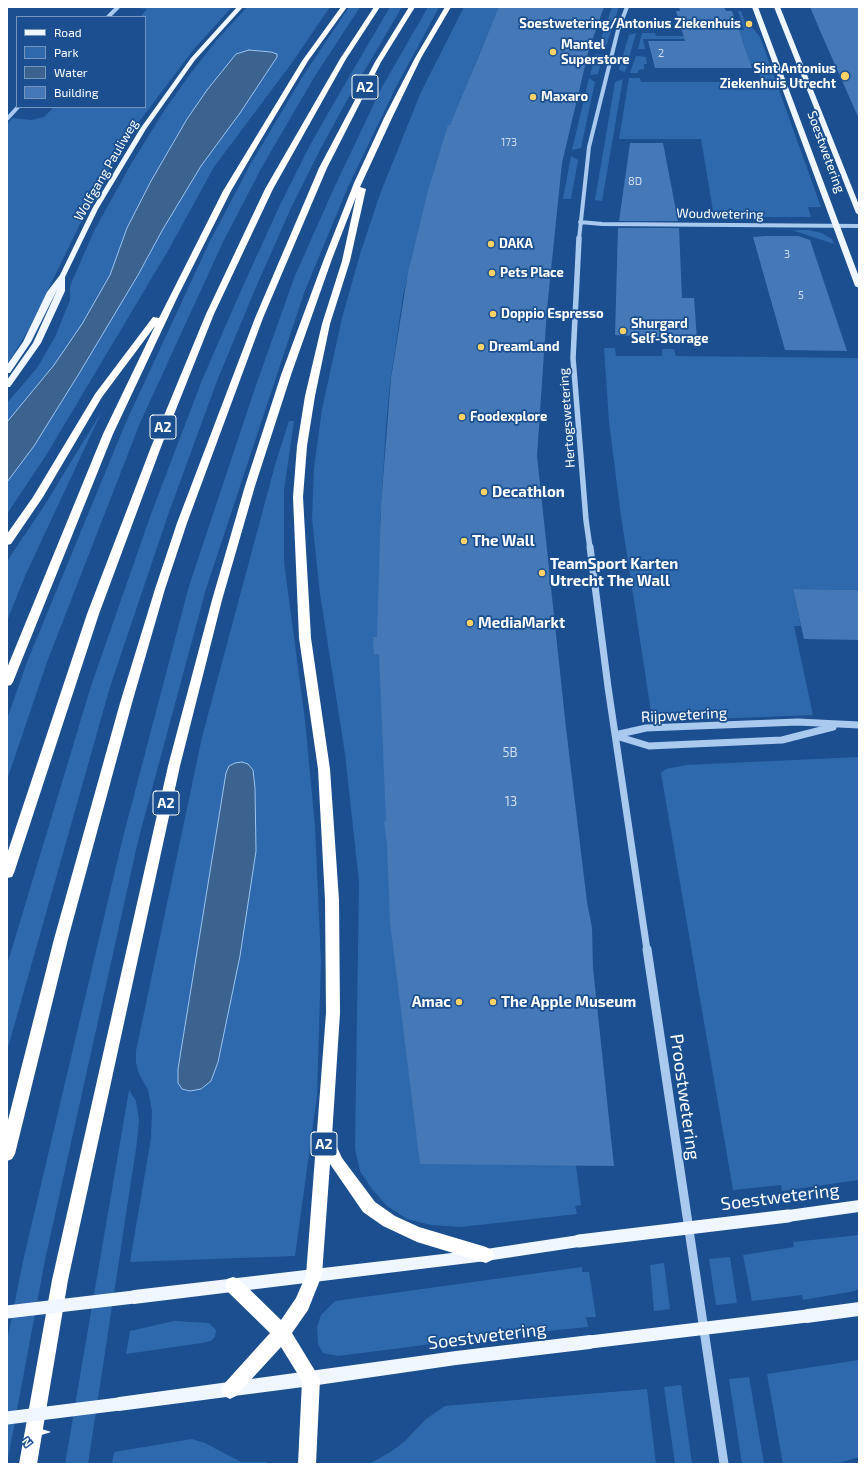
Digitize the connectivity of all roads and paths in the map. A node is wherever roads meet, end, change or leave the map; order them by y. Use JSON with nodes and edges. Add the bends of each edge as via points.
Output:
{"nodes":[{"id":1,"x":118,"y":7,"type":"edge"},
{"id":2,"x":240,"y":7,"type":"edge"},
{"id":3,"x":344,"y":7,"type":"edge"},
{"id":4,"x":377,"y":7,"type":"edge"},
{"id":5,"x":412,"y":7,"type":"edge"},
{"id":6,"x":448,"y":7,"type":"edge"},
{"id":7,"x":628,"y":7,"type":"edge"},
{"id":8,"x":755,"y":7,"type":"edge"},
{"id":9,"x":776,"y":7,"type":"edge"},
{"id":10,"x":109,"y":16,"type":"edge"},
{"id":11,"x":17,"y":108,"type":"edge"},
{"id":12,"x":7,"y":118,"type":"edge"},
{"id":13,"x":368,"y":160,"type":"junction"},
{"id":14,"x":859,"y":213,"type":"edge"},
{"id":15,"x":580,"y":222,"type":"junction"},
{"id":16,"x":837,"y":226,"type":"junction"},
{"id":17,"x":859,"y":226,"type":"edge"},
{"id":18,"x":62,"y":276,"type":"junction"},
{"id":19,"x":859,"y":286,"type":"edge"},
{"id":20,"x":174,"y":296,"type":"junction"},
{"id":21,"x":7,"y":371,"type":"edge"},
{"id":22,"x":7,"y":385,"type":"edge"},
{"id":23,"x":7,"y":542,"type":"edge"},
{"id":24,"x":7,"y":682,"type":"edge"},
{"id":25,"x":859,"y":725,"type":"edge"},
{"id":26,"x":839,"y":726,"type":"junction"},
{"id":27,"x":615,"y":735,"type":"junction"},
{"id":28,"x":7,"y":873,"type":"edge"},
{"id":29,"x":325,"y":1138,"type":"junction"},
{"id":30,"x":7,"y":1154,"type":"edge"},
{"id":31,"x":859,"y":1206,"type":"edge"},
{"id":32,"x":486,"y":1255,"type":"junction"},
{"id":33,"x":314,"y":1275,"type":"junction"},
{"id":34,"x":233,"y":1285,"type":"junction"},
{"id":35,"x":859,"y":1309,"type":"edge"},
{"id":36,"x":7,"y":1312,"type":"edge"},
{"id":37,"x":282,"y":1333,"type":"junction"},
{"id":38,"x":311,"y":1379,"type":"junction"},
{"id":39,"x":230,"y":1390,"type":"junction"},
{"id":40,"x":7,"y":1418,"type":"edge"},
{"id":41,"x":28,"y":1464,"type":"edge"},
{"id":42,"x":306,"y":1464,"type":"edge"},
{"id":43,"x":724,"y":1464,"type":"edge"}],
"edges":[{"from":1,"to":10,"type":"street"},
{"from":2,"to":18,"type":"main road","name":"Wolfgang Pauliweg","via":[[194,59],[143,129],[95,209]]},
{"from":3,"to":20,"type":"highway","via":[[305,61],[277,106],[227,191]]},
{"from":4,"to":28,"type":"highway","number":"A2","via":[[343,60],[269,188],[210,314],[92,614]]},
{"from":5,"to":30,"type":"highway","number":"A2","via":[[378,62],[323,168],[259,318],[182,523],[126,703],[63,931]]},
{"from":6,"to":13,"type":"highway","number":"A2","via":[[418,58]]},
{"from":7,"to":15,"type":"street","name":"Hertogswetering","via":[[618,30],[588,147]]},
{"from":8,"to":16,"type":"main road","name":"Soestwetering"},
{"from":9,"to":14,"type":"main road","name":"Soestwetering"},
{"from":11,"to":12,"type":"street"},
{"from":13,"to":29,"type":"highway","number":"A2","via":[[346,261],[326,324],[310,396],[302,446],[298,497],[305,638],[324,769],[332,900],[333,1013]]},
{"from":13,"to":41,"type":"highway","number":"A2","via":[[328,259],[286,375],[217,600],[174,766],[96,1112],[60,1280]]},
{"from":15,"to":16,"type":"street","name":"Woudwetering"},
{"from":15,"to":27,"type":"street","name":"Hertogswetering","via":[[574,366],[586,520]]},
{"from":16,"to":17,"type":"street","name":"Woudwetering"},
{"from":16,"to":19,"type":"main road","name":"Soestwetering"},
{"from":18,"to":21,"type":"main road","name":"Wolfgang Pauliweg","via":[[51,292],[27,342]]},
{"from":18,"to":22,"type":"main road","name":"Wolfgang Pauliweg","via":[[61,291],[38,343]]},
{"from":20,"to":23,"type":"highway","via":[[98,396],[38,497]]},
{"from":20,"to":24,"type":"highway","via":[[103,447]]},
{"from":25,"to":26,"type":"street","name":"Rijpwetering"},
{"from":26,"to":27,"type":"street","name":"Rijpwetering","via":[[798,722],[646,728]]},
{"from":26,"to":27,"type":"street","name":"Rijpwetering","via":[[782,740],[649,746]]},
{"from":27,"to":43,"type":"street","name":"Proostwetering"},
{"from":29,"to":32,"type":"highway","number":"A2","via":[[338,1163],[369,1207],[389,1221],[417,1234]]},
{"from":29,"to":33,"type":"highway","number":"A2"},
{"from":31,"to":32,"type":"main road","name":"Soestwetering","bridge":true},
{"from":32,"to":33,"type":"main road","name":"Soestwetering"},
{"from":33,"to":34,"type":"main road","name":"Soestwetering"},
{"from":33,"to":37,"type":"highway","number":"A2","via":[[302,1304]]},
{"from":34,"to":36,"type":"main road","name":"Soestwetering","bridge":true},
{"from":34,"to":37,"type":"highway"},
{"from":35,"to":38,"type":"main road","name":"Soestwetering","bridge":true,"via":[[456,1358]]},
{"from":37,"to":38,"type":"highway"},
{"from":37,"to":39,"type":"highway","number":"A2"},
{"from":38,"to":39,"type":"main road","name":"Soestwetering"},
{"from":38,"to":42,"type":"highway"},
{"from":39,"to":40,"type":"main road","name":"Soestwetering","bridge":true}]}
